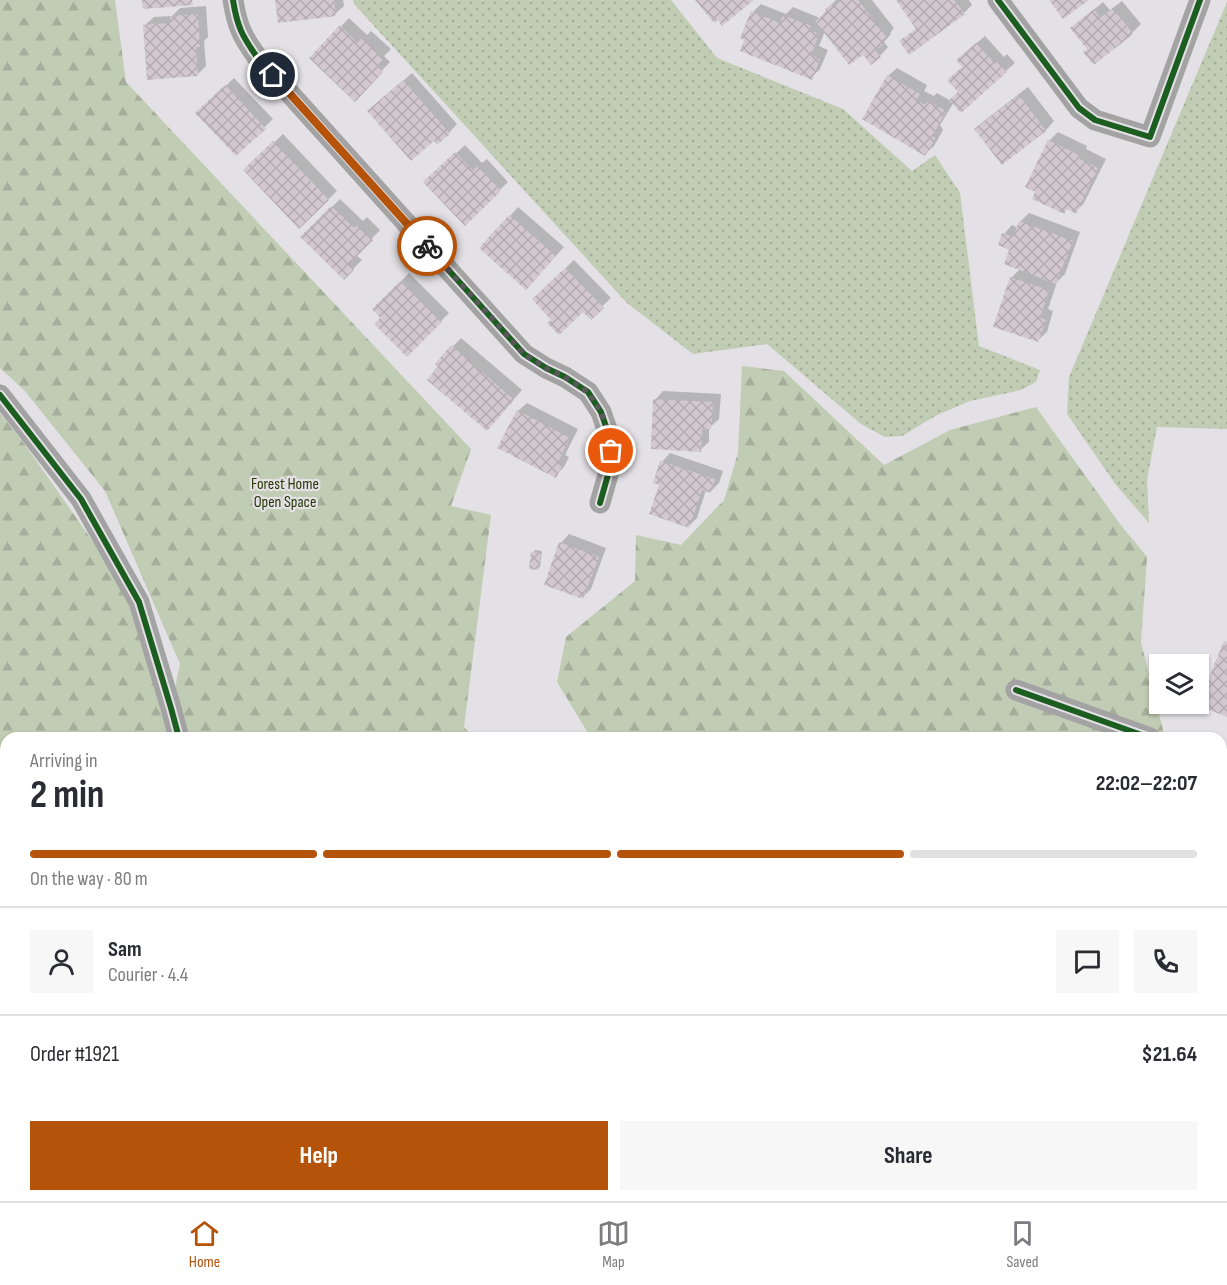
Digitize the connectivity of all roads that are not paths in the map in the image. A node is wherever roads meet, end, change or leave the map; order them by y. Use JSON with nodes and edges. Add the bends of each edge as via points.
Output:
{"nodes":[{"id":1,"x":233,"y":0,"type":"edge"},
{"id":2,"x":998,"y":0,"type":"edge"},
{"id":3,"x":1200,"y":0,"type":"edge"},
{"id":4,"x":0,"y":395,"type":"edge"},
{"id":5,"x":600,"y":503,"type":"dead end"},
{"id":6,"x":1016,"y":690,"type":"dead end"},
{"id":7,"x":177,"y":732,"type":"edge"},
{"id":8,"x":1133,"y":732,"type":"edge"}],
"edges":[{"from":1,"to":5,"type":"street","via":[[242,36],[257,57],[524,354],[588,392],[601,412],[610,438],[611,464]]},
{"from":2,"to":3,"type":"street","via":[[1079,108],[1095,120],[1150,137]]},
{"from":4,"to":7,"type":"street","via":[[81,499],[139,602]]},
{"from":6,"to":8,"type":"street"}]}
